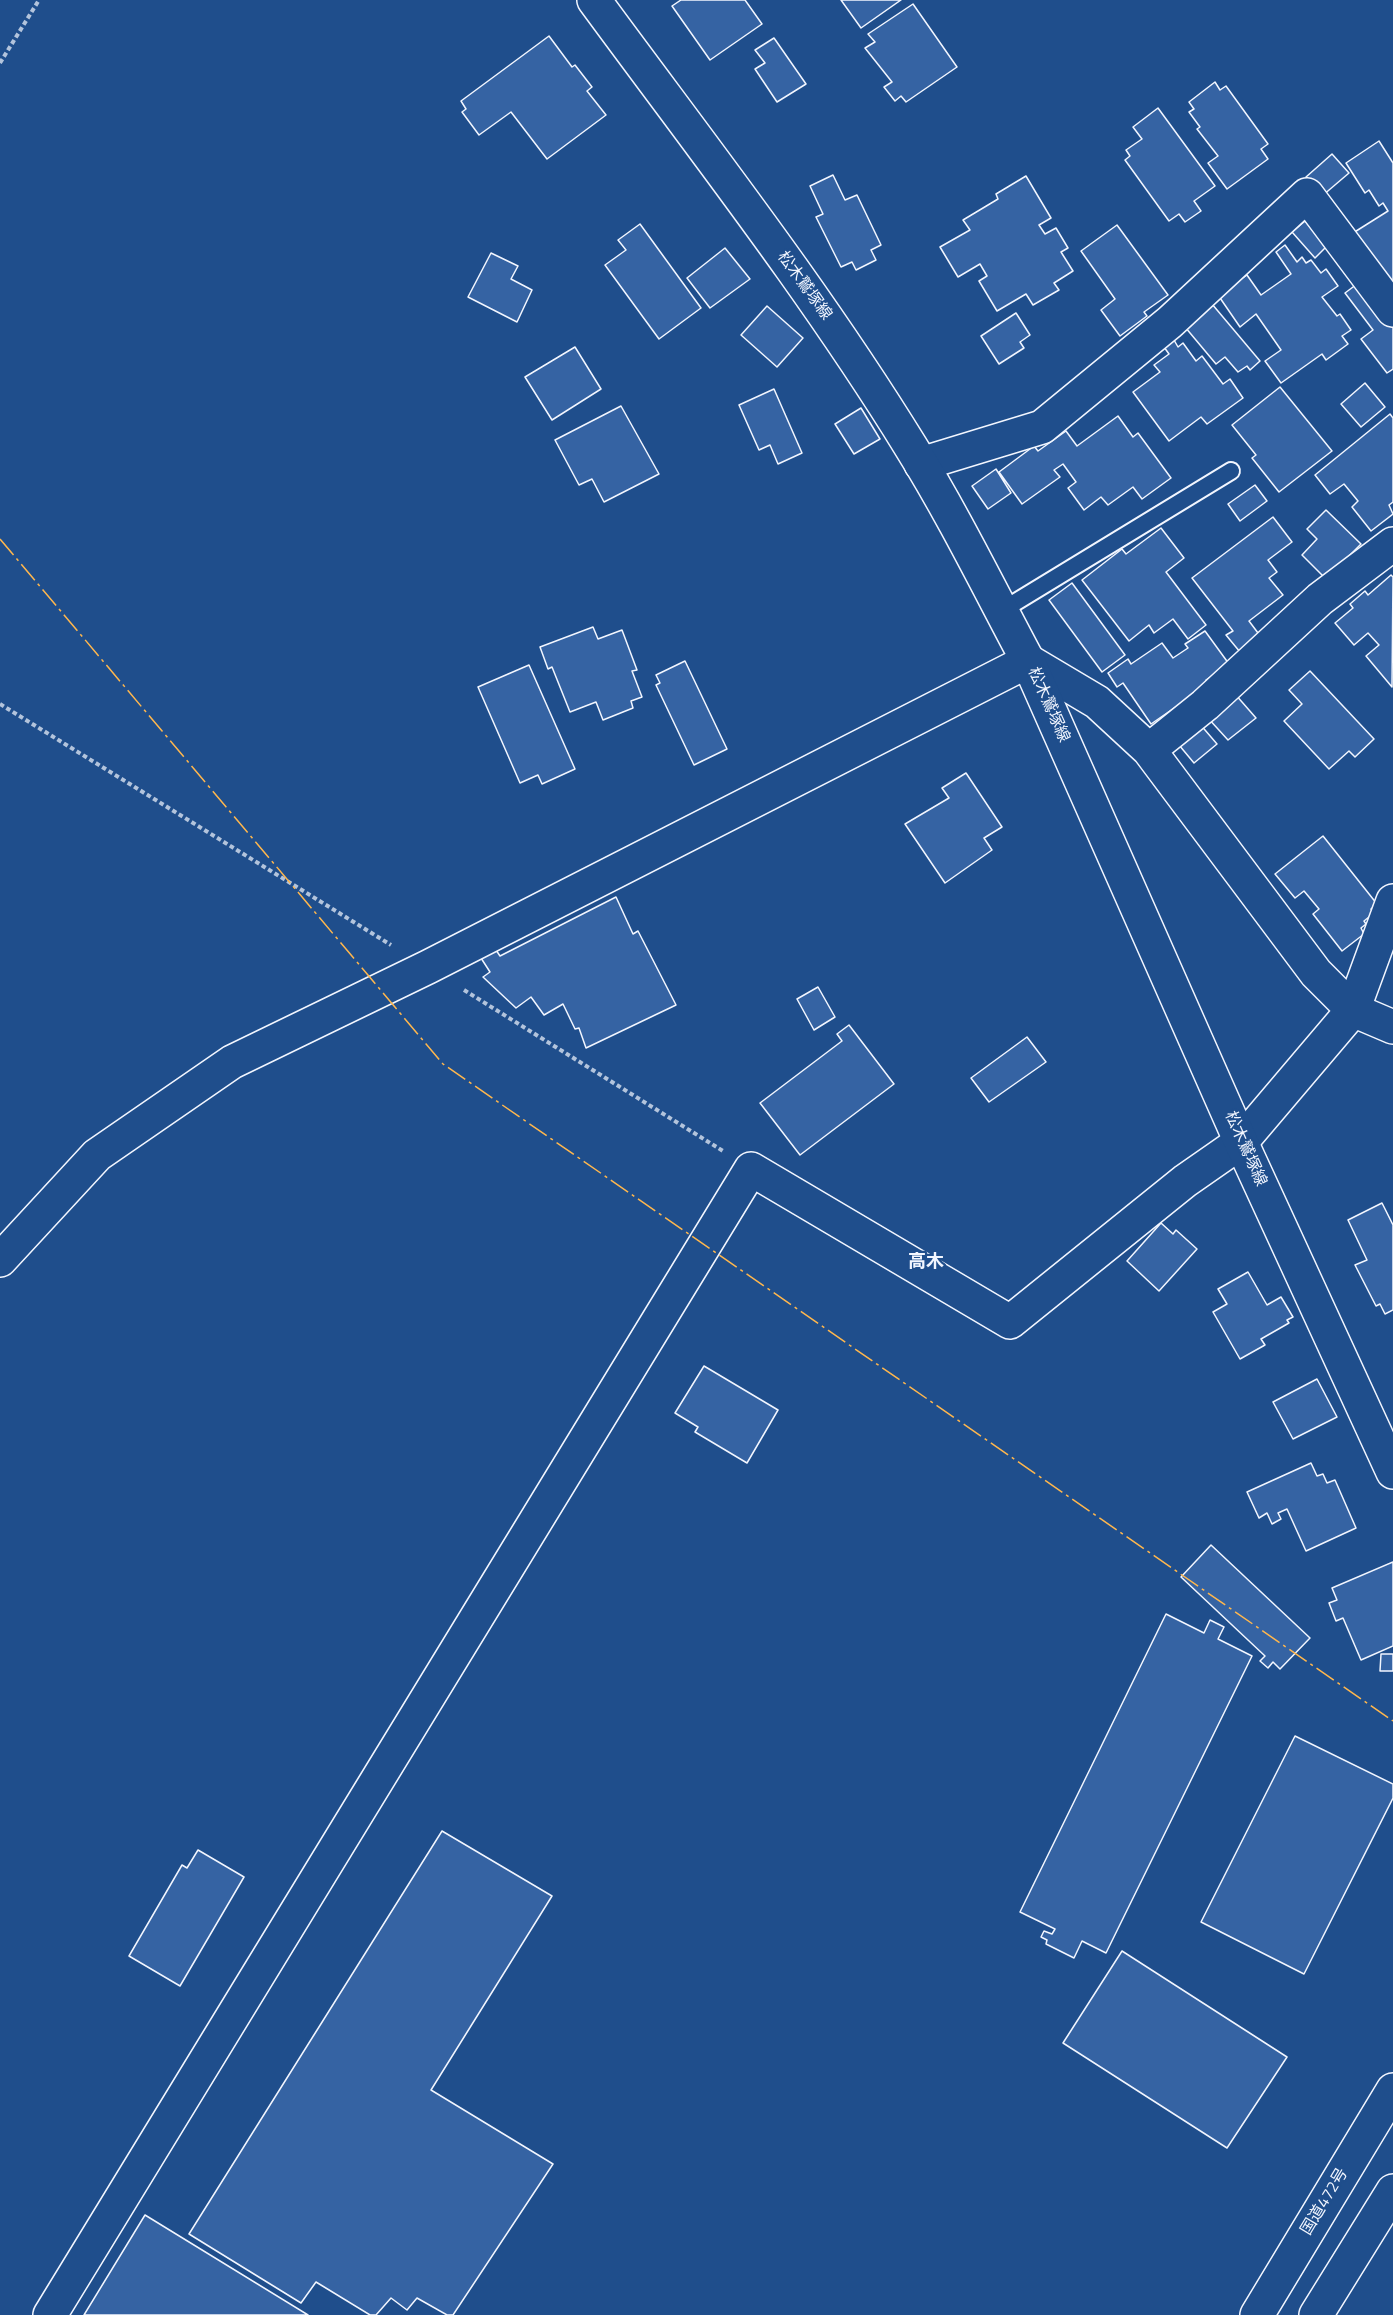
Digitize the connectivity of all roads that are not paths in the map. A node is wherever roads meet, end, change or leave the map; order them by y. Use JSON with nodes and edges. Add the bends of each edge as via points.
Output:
{"nodes":[{"id":1,"x":594,"y":0,"type":"edge"},
{"id":2,"x":1393,"y":310,"type":"edge"},
{"id":3,"x":921,"y":464,"type":"junction"},
{"id":4,"x":1231,"y":471,"type":"dead end"},
{"id":5,"x":1393,"y":544,"type":"edge"},
{"id":6,"x":1001,"y":611,"type":"junction"},
{"id":7,"x":1028,"y":661,"type":"junction"},
{"id":8,"x":1149,"y":750,"type":"junction"},
{"id":9,"x":1393,"y":901,"type":"edge"},
{"id":10,"x":1353,"y":1010,"type":"junction"},
{"id":11,"x":1393,"y":1026,"type":"edge"},
{"id":12,"x":1241,"y":1142,"type":"junction"},
{"id":13,"x":0,"y":1260,"type":"edge"},
{"id":14,"x":1393,"y":1472,"type":"edge"},
{"id":15,"x":1393,"y":2090,"type":"edge"},
{"id":16,"x":1393,"y":2191,"type":"edge"},
{"id":17,"x":50,"y":2315,"type":"edge"},
{"id":18,"x":1257,"y":2315,"type":"edge"},
{"id":19,"x":1316,"y":2315,"type":"edge"}],
"edges":[{"from":1,"to":3,"type":"main road","name":"松木鷲塚線","via":[[823,311]]},
{"from":2,"to":3,"type":"main road","via":[[1307,195],[1170,322],[1042,427]]},
{"from":3,"to":6,"type":"main road","name":"松木鷲塚線"},
{"from":4,"to":6,"type":"lane"},
{"from":5,"to":8,"type":"main road","via":[[1320,599],[1205,705]]},
{"from":6,"to":7,"type":"main road","name":"松木鷲塚線"},
{"from":7,"to":8,"type":"main road","via":[[1098,702]]},
{"from":7,"to":12,"type":"main road","name":"松木鷲塚線"},
{"from":7,"to":13,"type":"main road","via":[[222,1068],[97,1155]]},
{"from":8,"to":10,"type":"main road","via":[[1316,973]]},
{"from":9,"to":10,"type":"main road"},
{"from":10,"to":11,"type":"main road"},
{"from":10,"to":12,"type":"main road"},
{"from":12,"to":14,"type":"main road","name":"松木鷲塚線"},
{"from":12,"to":17,"type":"main road","via":[[1185,1181],[1010,1322],[751,1168]]},
{"from":15,"to":18,"type":"main road","name":"国道472号"},
{"from":16,"to":19,"type":"main road"}]}
